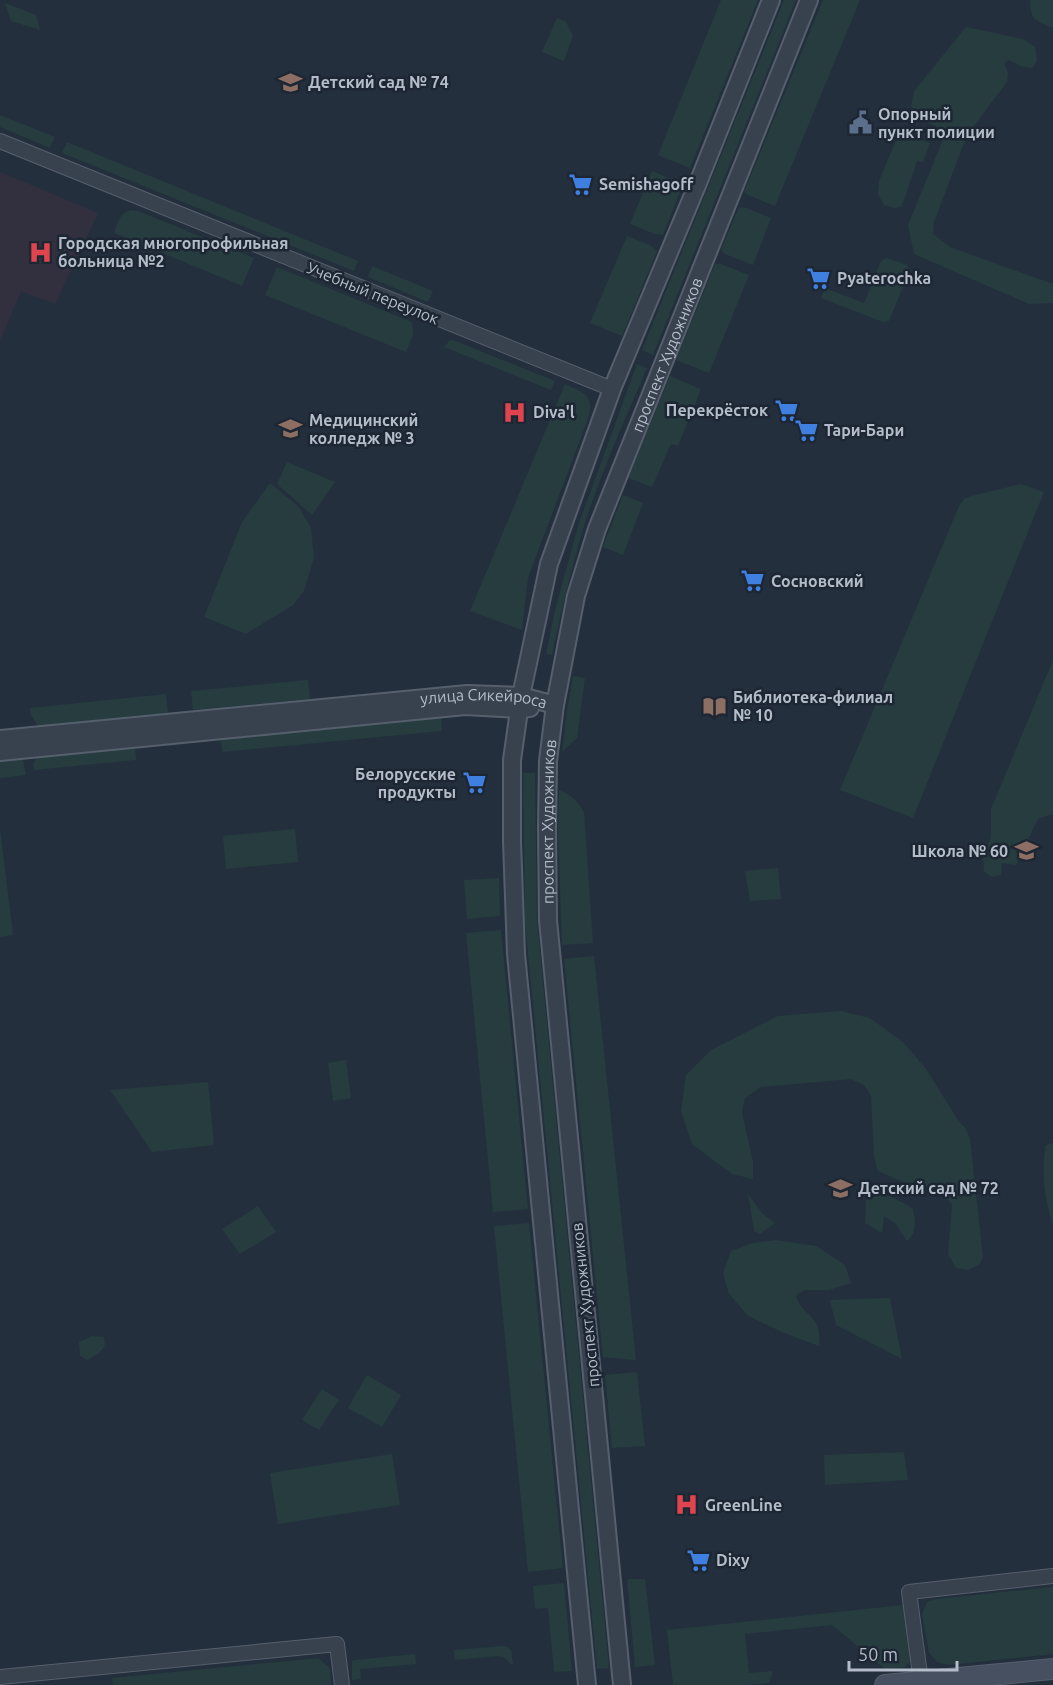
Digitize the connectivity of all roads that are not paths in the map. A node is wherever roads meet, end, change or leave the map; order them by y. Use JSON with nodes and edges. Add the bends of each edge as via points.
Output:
{"nodes":[{"id":1,"x":771,"y":0,"type":"edge"},
{"id":2,"x":809,"y":0,"type":"edge"},
{"id":3,"x":0,"y":141,"type":"edge"},
{"id":4,"x":612,"y":390,"type":"junction"},
{"id":5,"x":520,"y":702,"type":"junction"},
{"id":6,"x":555,"y":705,"type":"junction"},
{"id":7,"x":0,"y":739,"type":"edge"},
{"id":8,"x":0,"y":752,"type":"edge"},
{"id":9,"x":1053,"y":1576,"type":"edge"},
{"id":10,"x":1053,"y":1668,"type":"edge"},
{"id":11,"x":0,"y":1677,"type":"edge"},
{"id":12,"x":921,"y":1682,"type":"junction"},
{"id":13,"x":342,"y":1685,"type":"edge"},
{"id":14,"x":587,"y":1685,"type":"edge"},
{"id":15,"x":622,"y":1685,"type":"edge"},
{"id":16,"x":885,"y":1685,"type":"edge"}],
"edges":[{"from":1,"to":4,"type":"street","name":"проспект Художников"},
{"from":2,"to":6,"type":"street","name":"проспект Художников","via":[[597,529],[576,596]]},
{"from":3,"to":4,"type":"street","name":"Учебный переулок"},
{"from":4,"to":5,"type":"street","name":"проспект Художников","via":[[549,564]]},
{"from":5,"to":6,"type":"street","name":"улица Сикейроса"},
{"from":5,"to":7,"type":"street","name":"улица Сикейроса","via":[[467,694]]},
{"from":5,"to":8,"type":"street","name":"улица Сикейроса"},
{"from":5,"to":14,"type":"street","name":"проспект Художников","via":[[512,760],[515,943]]},
{"from":6,"to":15,"type":"street","name":"проспект Художников","via":[[548,761],[550,952]]},
{"from":9,"to":12,"type":"street","via":[[909,1592]]},
{"from":10,"to":12,"type":"main road"},
{"from":11,"to":13,"type":"street","via":[[337,1644]]},
{"from":12,"to":16,"type":"main road"}]}
